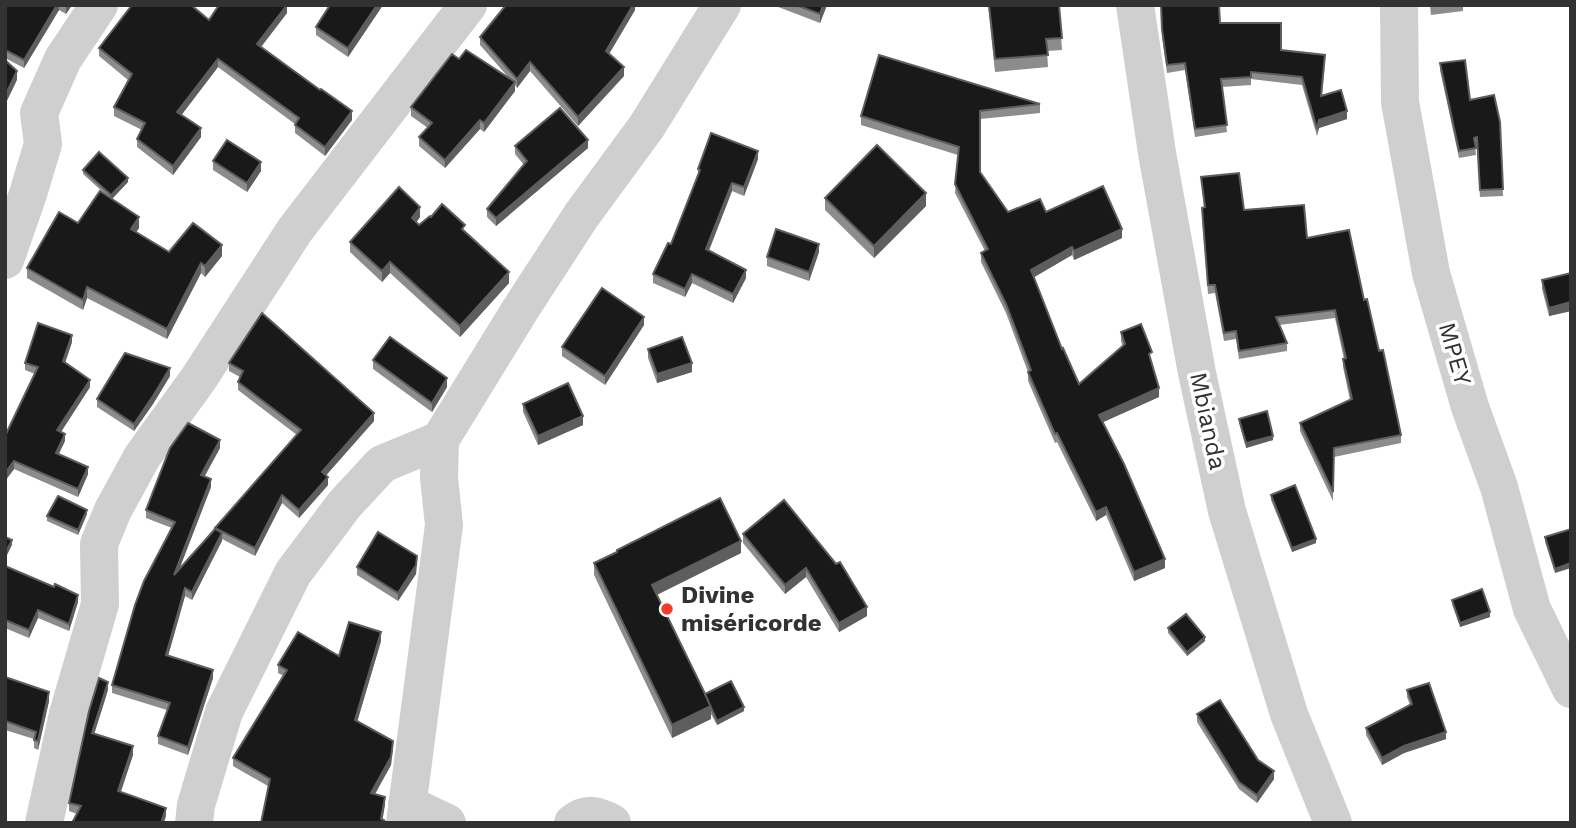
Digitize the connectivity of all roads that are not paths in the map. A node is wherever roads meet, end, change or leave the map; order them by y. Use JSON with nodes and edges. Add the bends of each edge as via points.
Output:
{"nodes":[{"id":1,"x":99,"y":5,"type":"edge"},
{"id":2,"x":468,"y":5,"type":"edge"},
{"id":3,"x":722,"y":5,"type":"edge"},
{"id":4,"x":1135,"y":5,"type":"edge"},
{"id":5,"x":1399,"y":5,"type":"edge"},
{"id":6,"x":5,"y":260,"type":"edge"},
{"id":7,"x":440,"y":440,"type":"junction"},
{"id":8,"x":1571,"y":688,"type":"edge"},
{"id":9,"x":406,"y":813,"type":"edge"},
{"id":10,"x":44,"y":823,"type":"edge"},
{"id":11,"x":194,"y":823,"type":"edge"},
{"id":12,"x":447,"y":823,"type":"edge"},
{"id":13,"x":573,"y":823,"type":"edge"},
{"id":14,"x":612,"y":823,"type":"edge"},
{"id":15,"x":1333,"y":823,"type":"edge"}],
"edges":[{"from":1,"to":6,"type":"street","via":[[63,59],[40,113],[43,144]]},
{"from":2,"to":10,"type":"street","via":[[295,230],[142,457],[113,510],[99,544],[100,604],[68,714]]},
{"from":3,"to":7,"type":"street","via":[[647,126],[520,310]]},
{"from":4,"to":15,"type":"street","name":"Mbianda","via":[[1194,359],[1227,511],[1289,714]]},
{"from":5,"to":8,"type":"street","name":"MPEY","via":[[1401,102],[1431,274],[1499,487],[1532,609]]},
{"from":7,"to":9,"type":"street","via":[[443,525]]},
{"from":7,"to":11,"type":"street","via":[[382,464],[344,505],[293,573],[224,712]]},
{"from":9,"to":12,"type":"street"},
{"from":13,"to":14,"type":"street","via":[[582,816],[600,816]]}]}
